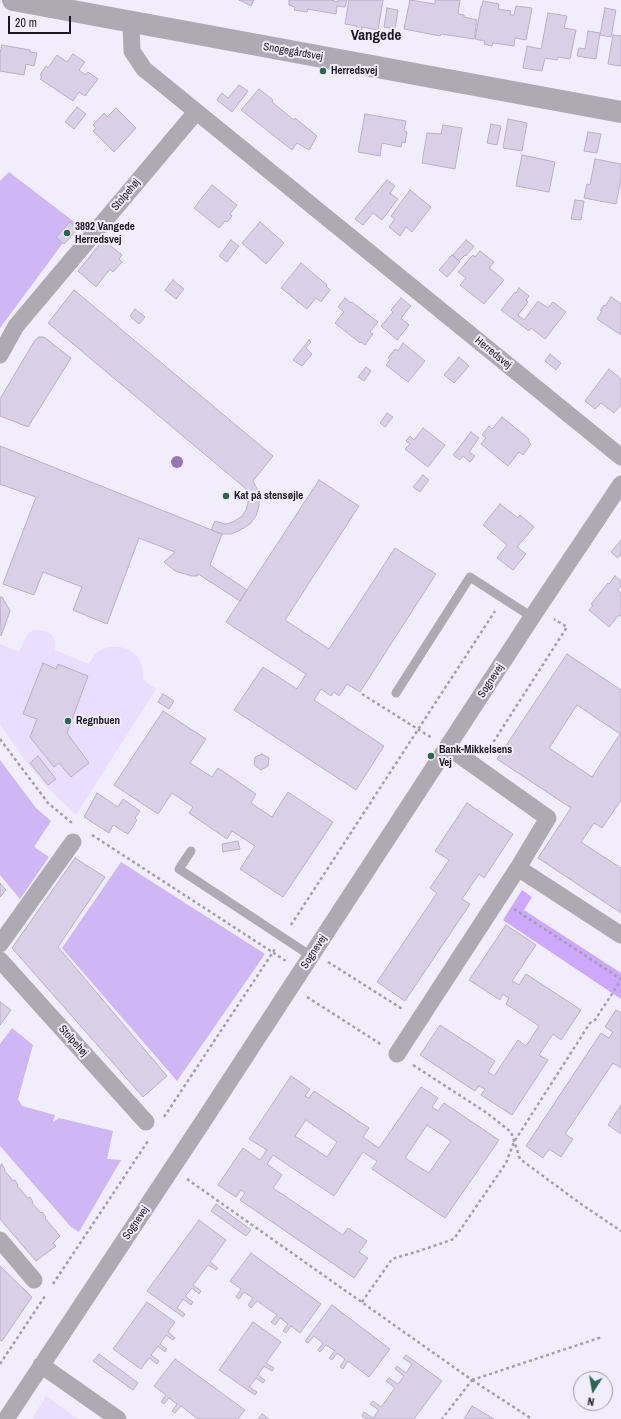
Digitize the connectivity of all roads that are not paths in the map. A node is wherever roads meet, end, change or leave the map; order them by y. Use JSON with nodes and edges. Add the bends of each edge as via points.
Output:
{"nodes":[{"id":1,"x":13,"y":0,"type":"edge"},
{"id":2,"x":131,"y":22,"type":"junction"},
{"id":3,"x":196,"y":112,"type":"junction"},
{"id":4,"x":621,"y":112,"type":"edge"},
{"id":5,"x":0,"y":355,"type":"edge"},
{"id":6,"x":621,"y":457,"type":"edge"},
{"id":7,"x":621,"y":484,"type":"edge"},
{"id":8,"x":534,"y":613,"type":"junction"},
{"id":9,"x":396,"y":693,"type":"dead end"},
{"id":10,"x":448,"y":747,"type":"junction"},
{"id":11,"x":75,"y":834,"type":"road end"},
{"id":12,"x":191,"y":851,"type":"dead end"},
{"id":13,"x":518,"y":868,"type":"junction"},
{"id":14,"x":621,"y":935,"type":"edge"},
{"id":15,"x":0,"y":944,"type":"edge"},
{"id":16,"x":312,"y":954,"type":"junction"},
{"id":17,"x":0,"y":960,"type":"edge"},
{"id":18,"x":397,"y":1054,"type":"road end"},
{"id":19,"x":153,"y":1127,"type":"road end"},
{"id":20,"x":0,"y":1240,"type":"edge"},
{"id":21,"x":34,"y":1280,"type":"dead end"},
{"id":22,"x":41,"y":1365,"type":"junction"},
{"id":23,"x":6,"y":1419,"type":"edge"},
{"id":24,"x":118,"y":1419,"type":"edge"}],
"edges":[{"from":1,"to":2,"type":"street","name":"Snogegårdsvej"},
{"from":2,"to":3,"type":"street","name":"Herredsvej","via":[[132,51],[144,69]]},
{"from":2,"to":4,"type":"street","name":"Snogegårdsvej"},
{"from":3,"to":5,"type":"street","name":"Stolpehøj","via":[[16,326]]},
{"from":3,"to":6,"type":"street","name":"Herredsvej"},
{"from":7,"to":8,"type":"street","name":"Sognevej"},
{"from":8,"to":9,"type":"lane","via":[[503,599],[470,577]]},
{"from":8,"to":10,"type":"street","name":"Sognevej"},
{"from":10,"to":13,"type":"street","via":[[548,818]]},
{"from":10,"to":16,"type":"street","name":"Sognevej"},
{"from":11,"to":15,"type":"street"},
{"from":12,"to":16,"type":"lane","via":[[179,868]]},
{"from":13,"to":14,"type":"street"},
{"from":13,"to":18,"type":"street"},
{"from":16,"to":22,"type":"street","name":"Sognevej"},
{"from":17,"to":19,"type":"street","name":"Stolpehøj"},
{"from":20,"to":21,"type":"street"},
{"from":22,"to":23,"type":"street","name":"Sognevej"},
{"from":22,"to":24,"type":"street"}]}
